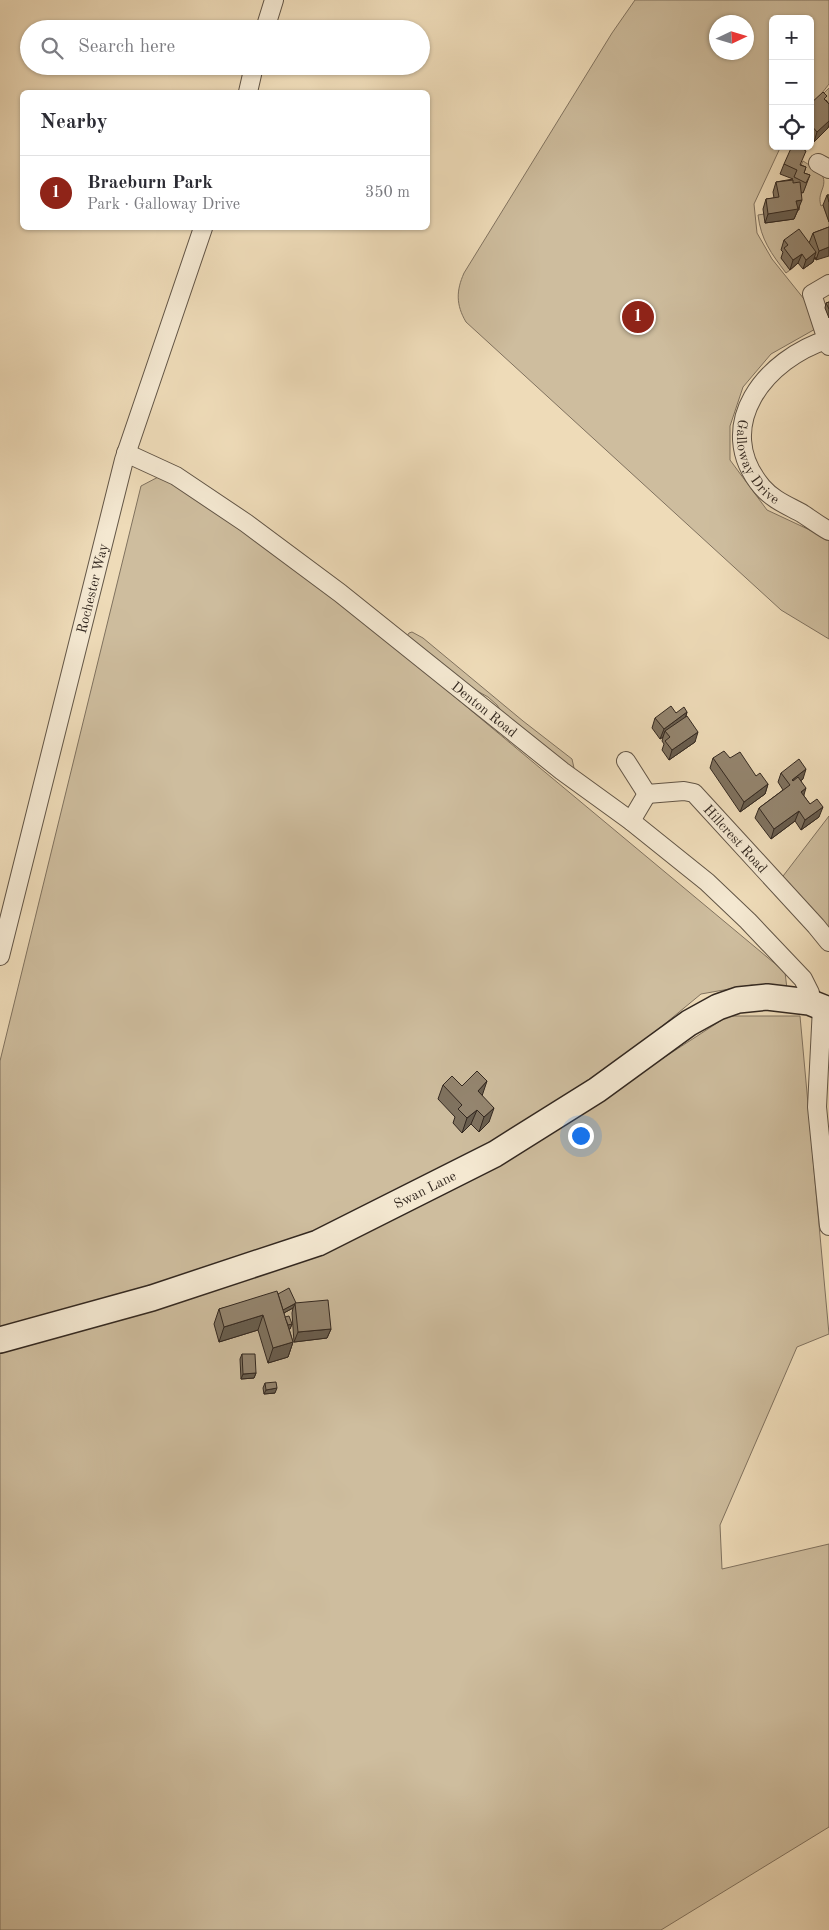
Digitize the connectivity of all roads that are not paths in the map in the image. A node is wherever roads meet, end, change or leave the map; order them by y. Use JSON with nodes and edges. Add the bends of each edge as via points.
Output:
{"nodes":[{"id":1,"x":274,"y":0,"type":"edge"},
{"id":2,"x":268,"y":20,"type":"edge"},
{"id":3,"x":252,"y":75,"type":"edge"},
{"id":4,"x":248,"y":90,"type":"edge"},
{"id":5,"x":202,"y":230,"type":"edge"},
{"id":6,"x":829,"y":284,"type":"edge"},
{"id":7,"x":828,"y":341,"type":"edge"},
{"id":8,"x":126,"y":453,"type":"junction"},
{"id":9,"x":829,"y":531,"type":"edge"},
{"id":10,"x":626,"y":762,"type":"dead end"},
{"id":11,"x":647,"y":794,"type":"junction"},
{"id":12,"x":631,"y":822,"type":"junction"},
{"id":13,"x":829,"y":942,"type":"edge"},
{"id":14,"x":0,"y":956,"type":"edge"},
{"id":15,"x":820,"y":1006,"type":"edge"},
{"id":16,"x":829,"y":1226,"type":"edge"},
{"id":17,"x":0,"y":1340,"type":"edge"}],
"edges":[{"from":1,"to":2,"type":"street"},
{"from":3,"to":4,"type":"street"},
{"from":5,"to":8,"type":"street","name":"Rochester Way"},
{"from":6,"to":7,"type":"street","name":"Galloway Drive","via":[[812,294]]},
{"from":7,"to":9,"type":"street","name":"Galloway Drive","via":[[790,358],[764,379],[749,404],[743,438],[753,473],[763,489]]},
{"from":8,"to":12,"type":"street","name":"Denton Road","via":[[176,476],[246,523],[348,598],[562,771]]},
{"from":8,"to":14,"type":"street","name":"Rochester Way"},
{"from":10,"to":11,"type":"street"},
{"from":11,"to":12,"type":"street"},
{"from":11,"to":13,"type":"street","name":"Hillcrest Road","via":[[684,791],[697,796]]},
{"from":12,"to":15,"type":"street","name":"Denton Road","via":[[707,882],[748,921],[805,982]]},
{"from":15,"to":16,"type":"street","name":"Denton Road","via":[[817,1106]]},
{"from":15,"to":17,"type":"street","name":"Swan Lane","via":[[780,998],[752,997],[732,1002],[710,1011],[597,1090],[494,1154],[318,1243],[152,1298]]}]}
